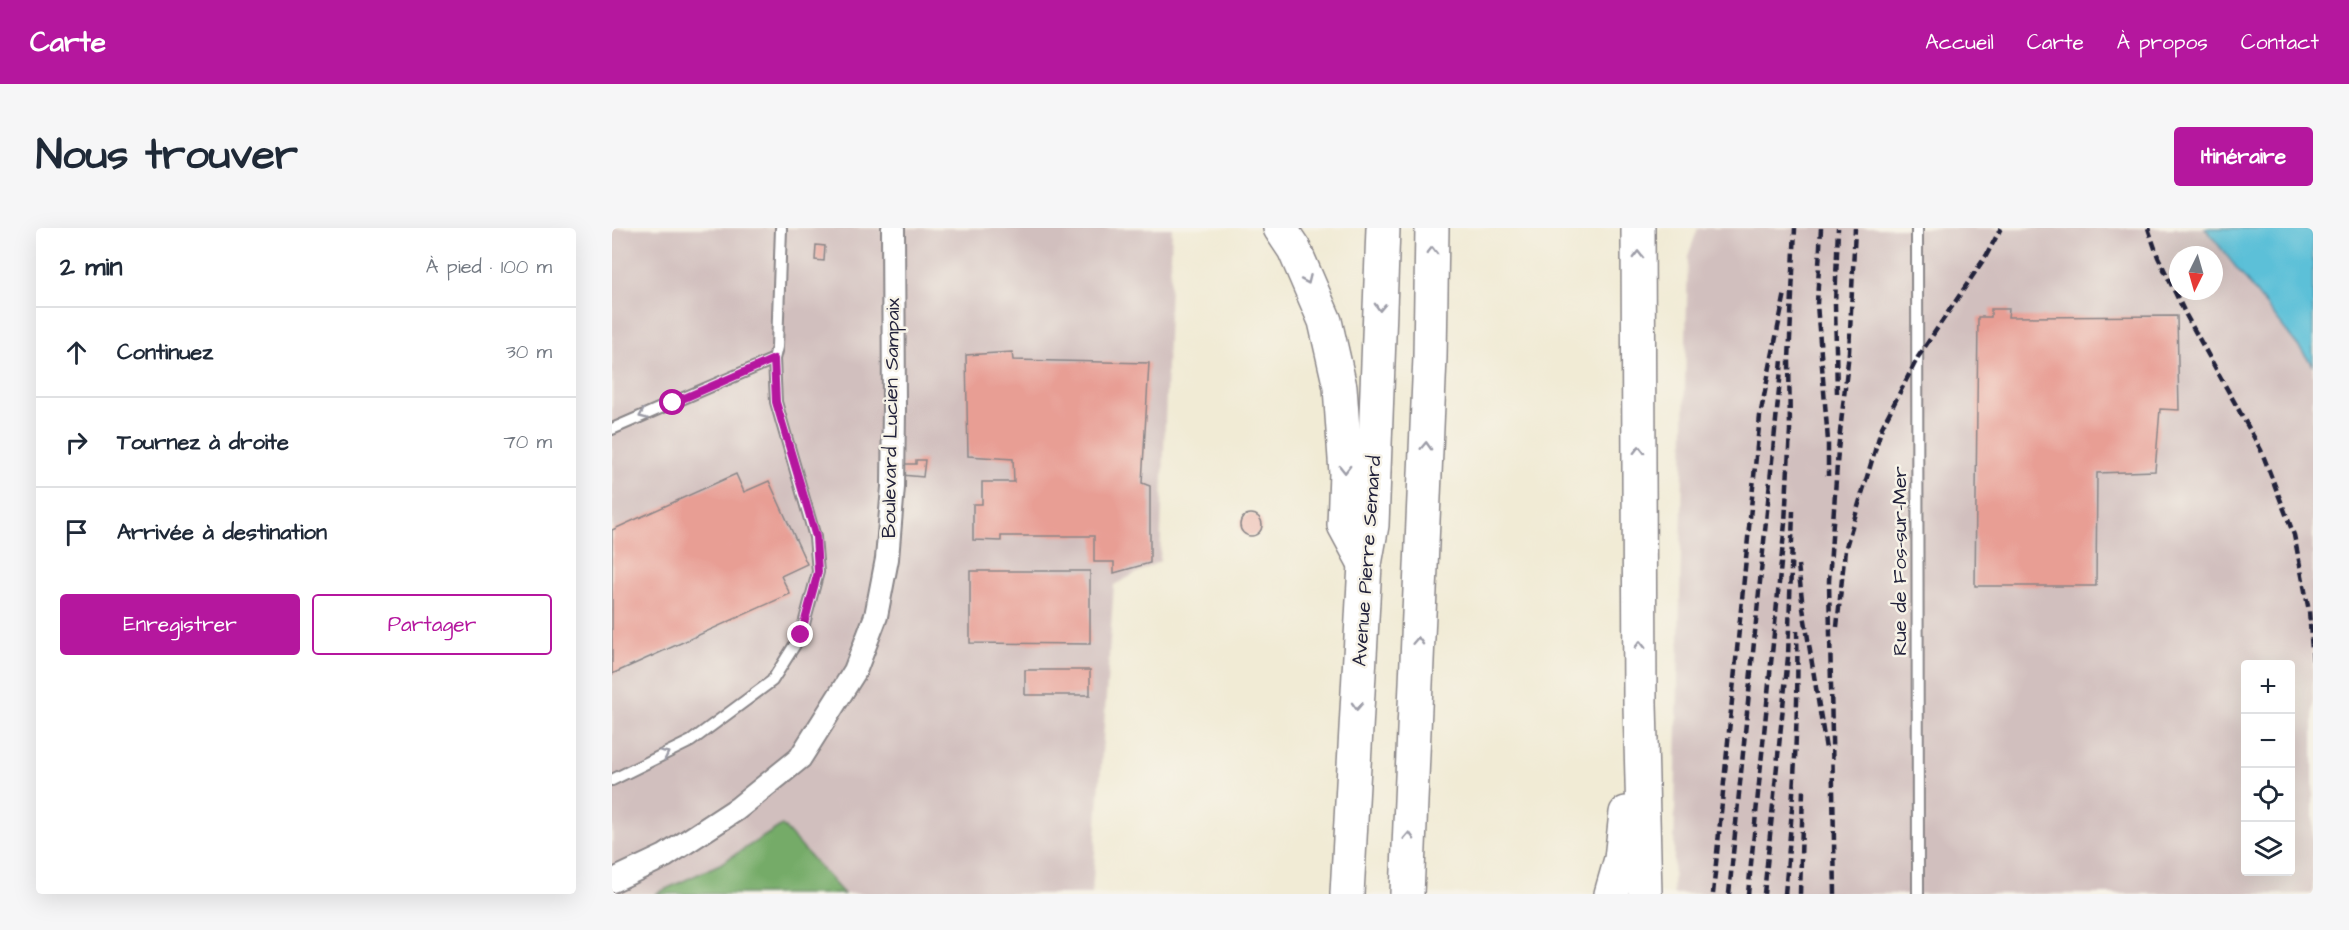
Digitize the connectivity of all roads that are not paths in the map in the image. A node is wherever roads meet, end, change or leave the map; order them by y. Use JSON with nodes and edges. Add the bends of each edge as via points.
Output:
{"nodes":[{"id":1,"x":780,"y":228,"type":"edge"},
{"id":2,"x":893,"y":228,"type":"edge"},
{"id":3,"x":1280,"y":228,"type":"edge"},
{"id":4,"x":1383,"y":228,"type":"edge"},
{"id":5,"x":1432,"y":228,"type":"edge"},
{"id":6,"x":1638,"y":228,"type":"edge"},
{"id":7,"x":1917,"y":228,"type":"edge"},
{"id":8,"x":774,"y":359,"type":"junction"},
{"id":9,"x":612,"y":429,"type":"edge"},
{"id":10,"x":1365,"y":564,"type":"junction"},
{"id":11,"x":1640,"y":704,"type":"junction"},
{"id":12,"x":612,"y":780,"type":"edge"},
{"id":13,"x":612,"y":880,"type":"edge"},
{"id":14,"x":1347,"y":894,"type":"edge"},
{"id":15,"x":1407,"y":894,"type":"edge"},
{"id":16,"x":1611,"y":894,"type":"edge"},
{"id":17,"x":1645,"y":894,"type":"edge"},
{"id":18,"x":1918,"y":894,"type":"edge"}],
"edges":[{"from":1,"to":8,"type":"lane"},
{"from":2,"to":13,"type":"street","name":"Boulevard Lucien Sampaix","via":[[894,442],[887,559],[876,616],[855,671],[800,758],[737,809],[665,856]]},
{"from":3,"to":10,"type":"highway","one_way":true,"via":[[1294,249],[1325,321],[1340,387],[1346,473],[1344,525]]},
{"from":4,"to":10,"type":"highway","name":"Avenue Pierre Semard","one_way":true,"via":[[1372,525]]},
{"from":15,"to":5,"type":"highway","one_way":true},
{"from":11,"to":6,"type":"highway","one_way":true},
{"from":7,"to":18,"type":"lane","name":"Rue de Fos-sur-Mer"},
{"from":8,"to":9,"type":"lane","one_way":true},
{"from":12,"to":8,"type":"lane","one_way":true,"via":[[691,741],[772,681],[801,635],[818,572],[816,537],[776,402]]},
{"from":10,"to":14,"type":"highway","name":"Avenue Pierre Semard","one_way":true},
{"from":11,"to":16,"type":"highway","via":[[1621,859]]},
{"from":11,"to":17,"type":"highway"}]}
